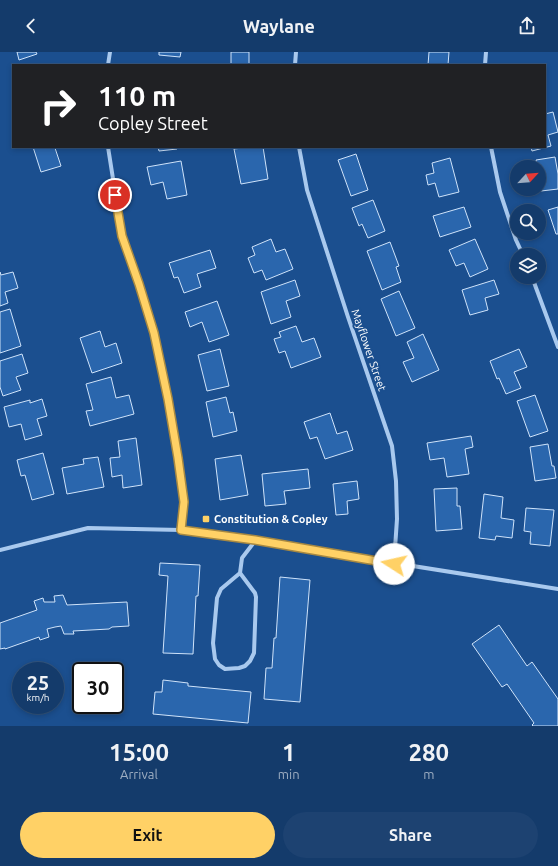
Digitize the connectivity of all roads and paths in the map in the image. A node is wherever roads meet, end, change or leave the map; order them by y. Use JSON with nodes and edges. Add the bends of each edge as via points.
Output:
{"nodes":[{"id":1,"x":110,"y":52,"type":"edge"},
{"id":2,"x":296,"y":52,"type":"edge"},
{"id":3,"x":486,"y":52,"type":"edge"},
{"id":4,"x":108,"y":64,"type":"edge"},
{"id":5,"x":295,"y":64,"type":"edge"},
{"id":6,"x":485,"y":64,"type":"edge"},
{"id":7,"x":108,"y":148,"type":"edge"},
{"id":8,"x":299,"y":148,"type":"edge"},
{"id":9,"x":491,"y":148,"type":"edge"},
{"id":10,"x":519,"y":248,"type":"edge"},
{"id":11,"x":535,"y":284,"type":"edge"},
{"id":12,"x":558,"y":347,"type":"edge"},
{"id":13,"x":181,"y":530,"type":"junction"},
{"id":14,"x":255,"y":540,"type":"junction"},
{"id":15,"x":0,"y":550,"type":"edge"},
{"id":16,"x":394,"y":564,"type":"junction"},
{"id":17,"x":240,"y":573,"type":"junction"},
{"id":18,"x":558,"y":589,"type":"edge"}],
"edges":[{"from":1,"to":4,"type":"street"},
{"from":2,"to":5,"type":"street"},
{"from":3,"to":6,"type":"street"},
{"from":7,"to":13,"type":"street","via":[[122,236],[154,333],[168,399],[184,502]]},
{"from":8,"to":16,"type":"street","name":"Mayflower Street","via":[[307,190],[392,446],[397,519]]},
{"from":9,"to":10,"type":"street","via":[[500,192]]},
{"from":11,"to":12,"type":"street"},
{"from":13,"to":14,"type":"street"},
{"from":13,"to":15,"type":"street","via":[[88,528]]},
{"from":14,"to":16,"type":"street"},
{"from":14,"to":17,"type":"street","via":[[242,558]]},
{"from":16,"to":18,"type":"street"},
{"from":17,"to":17,"type":"street","via":[[221,589],[216,598],[213,643],[215,659],[225,669],[245,666],[254,654],[256,598]]}]}
